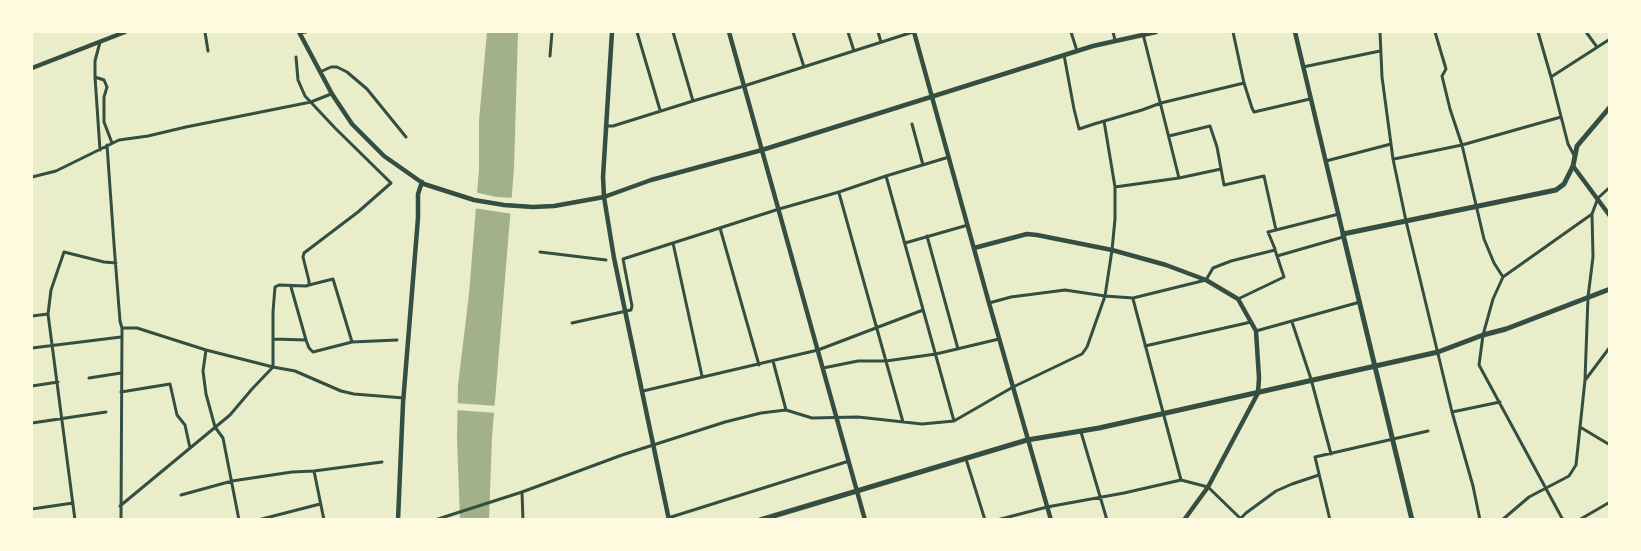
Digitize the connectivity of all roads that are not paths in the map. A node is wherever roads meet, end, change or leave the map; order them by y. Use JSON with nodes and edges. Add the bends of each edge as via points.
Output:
{"nodes":[{"id":1,"x":125,"y":32,"type":"edge"},
{"id":2,"x":204,"y":32,"type":"edge"},
{"id":3,"x":302,"y":32,"type":"edge"},
{"id":4,"x":552,"y":32,"type":"edge"},
{"id":5,"x":612,"y":32,"type":"edge"},
{"id":6,"x":637,"y":32,"type":"edge"},
{"id":7,"x":673,"y":32,"type":"edge"},
{"id":8,"x":729,"y":32,"type":"edge"},
{"id":9,"x":793,"y":32,"type":"edge"},
{"id":10,"x":848,"y":32,"type":"edge"},
{"id":11,"x":878,"y":32,"type":"edge"},
{"id":12,"x":915,"y":32,"type":"edge"},
{"id":13,"x":1071,"y":32,"type":"edge"},
{"id":14,"x":1113,"y":32,"type":"edge"},
{"id":15,"x":1156,"y":32,"type":"edge"},
{"id":16,"x":1233,"y":32,"type":"edge"},
{"id":17,"x":1295,"y":32,"type":"edge"},
{"id":18,"x":1380,"y":32,"type":"edge"},
{"id":19,"x":1435,"y":32,"type":"edge"},
{"id":20,"x":1538,"y":32,"type":"edge"},
{"id":21,"x":1586,"y":32,"type":"edge"},
{"id":22,"x":1143,"y":34,"type":"junction"},
{"id":23,"x":1610,"y":39,"type":"edge"},
{"id":24,"x":1115,"y":40,"type":"junction"},
{"id":25,"x":100,"y":41,"type":"junction"},
{"id":26,"x":881,"y":42,"type":"junction"},
{"id":27,"x":1597,"y":48,"type":"junction"},
{"id":28,"x":208,"y":51,"type":"dead end"},
{"id":29,"x":854,"y":51,"type":"junction"},
{"id":30,"x":1077,"y":51,"type":"junction"},
{"id":31,"x":1380,"y":51,"type":"junction"},
{"id":32,"x":1064,"y":55,"type":"junction"},
{"id":33,"x":550,"y":56,"type":"dead end"},
{"id":34,"x":296,"y":57,"type":"dead end"},
{"id":35,"x":804,"y":67,"type":"junction"},
{"id":36,"x":1303,"y":67,"type":"junction"},
{"id":37,"x":32,"y":68,"type":"edge"},
{"id":38,"x":320,"y":72,"type":"junction"},
{"id":39,"x":95,"y":77,"type":"junction"},
{"id":40,"x":1551,"y":77,"type":"junction"},
{"id":41,"x":1244,"y":83,"type":"junction"},
{"id":42,"x":744,"y":86,"type":"junction"},
{"id":43,"x":332,"y":94,"type":"junction"},
{"id":44,"x":932,"y":97,"type":"junction"},
{"id":45,"x":1310,"y":99,"type":"junction"},
{"id":46,"x":693,"y":101,"type":"junction"},
{"id":47,"x":311,"y":102,"type":"junction"},
{"id":48,"x":1161,"y":103,"type":"junction"},
{"id":49,"x":1610,"y":107,"type":"edge"},
{"id":50,"x":660,"y":111,"type":"junction"},
{"id":51,"x":1561,"y":117,"type":"junction"},
{"id":52,"x":1104,"y":121,"type":"junction"},
{"id":53,"x":912,"y":124,"type":"dead end"},
{"id":54,"x":607,"y":126,"type":"junction"},
{"id":55,"x":1169,"y":136,"type":"junction"},
{"id":56,"x":406,"y":137,"type":"dead end"},
{"id":57,"x":112,"y":144,"type":"junction"},
{"id":58,"x":1391,"y":144,"type":"junction"},
{"id":59,"x":107,"y":145,"type":"junction"},
{"id":60,"x":1462,"y":145,"type":"junction"},
{"id":61,"x":100,"y":150,"type":"junction"},
{"id":62,"x":762,"y":150,"type":"junction"},
{"id":63,"x":1574,"y":155,"type":"junction"},
{"id":64,"x":949,"y":157,"type":"junction"},
{"id":65,"x":1394,"y":159,"type":"junction"},
{"id":66,"x":1325,"y":161,"type":"junction"},
{"id":67,"x":923,"y":165,"type":"junction"},
{"id":68,"x":1573,"y":166,"type":"junction"},
{"id":69,"x":1221,"y":169,"type":"junction"},
{"id":70,"x":886,"y":176,"type":"junction"},
{"id":71,"x":32,"y":177,"type":"edge"},
{"id":72,"x":1179,"y":178,"type":"junction"},
{"id":73,"x":423,"y":183,"type":"junction"},
{"id":74,"x":1115,"y":187,"type":"junction"},
{"id":75,"x":1610,"y":187,"type":"edge"},
{"id":76,"x":839,"y":192,"type":"junction"},
{"id":77,"x":603,"y":197,"type":"junction"},
{"id":78,"x":1598,"y":198,"type":"junction"},
{"id":79,"x":1477,"y":206,"type":"junction"},
{"id":80,"x":779,"y":210,"type":"junction"},
{"id":81,"x":1339,"y":214,"type":"junction"},
{"id":82,"x":1592,"y":214,"type":"junction"},
{"id":83,"x":1610,"y":216,"type":"edge"},
{"id":84,"x":1406,"y":221,"type":"junction"},
{"id":85,"x":968,"y":225,"type":"junction"},
{"id":86,"x":720,"y":228,"type":"junction"},
{"id":87,"x":1276,"y":230,"type":"junction"},
{"id":88,"x":927,"y":236,"type":"junction"},
{"id":89,"x":1344,"y":236,"type":"junction"},
{"id":90,"x":673,"y":243,"type":"junction"},
{"id":91,"x":905,"y":243,"type":"junction"},
{"id":92,"x":974,"y":248,"type":"junction"},
{"id":93,"x":1112,"y":250,"type":"junction"},
{"id":94,"x":1275,"y":250,"type":"junction"},
{"id":95,"x":540,"y":252,"type":"dead end"},
{"id":96,"x":1277,"y":256,"type":"junction"},
{"id":97,"x":606,"y":260,"type":"dead end"},
{"id":98,"x":116,"y":263,"type":"junction"},
{"id":99,"x":1503,"y":277,"type":"junction"},
{"id":100,"x":1206,"y":280,"type":"junction"},
{"id":101,"x":309,"y":285,"type":"junction"},
{"id":102,"x":291,"y":287,"type":"junction"},
{"id":103,"x":1610,"y":289,"type":"edge"},
{"id":104,"x":1105,"y":296,"type":"junction"},
{"id":105,"x":1588,"y":297,"type":"junction"},
{"id":106,"x":1133,"y":298,"type":"junction"},
{"id":107,"x":1238,"y":299,"type":"junction"},
{"id":108,"x":1360,"y":302,"type":"junction"},
{"id":109,"x":989,"y":303,"type":"junction"},
{"id":110,"x":626,"y":310,"type":"junction"},
{"id":111,"x":923,"y":310,"type":"junction"},
{"id":112,"x":48,"y":314,"type":"junction"},
{"id":113,"x":32,"y":316,"type":"edge"},
{"id":114,"x":1292,"y":321,"type":"junction"},
{"id":115,"x":1251,"y":322,"type":"junction"},
{"id":116,"x":572,"y":323,"type":"dead end"},
{"id":117,"x":122,"y":327,"type":"junction"},
{"id":118,"x":876,"y":329,"type":"junction"},
{"id":119,"x":1256,"y":331,"type":"junction"},
{"id":120,"x":1483,"y":335,"type":"junction"},
{"id":121,"x":121,"y":337,"type":"junction"},
{"id":122,"x":273,"y":339,"type":"junction"},
{"id":123,"x":999,"y":339,"type":"junction"},
{"id":124,"x":306,"y":340,"type":"junction"},
{"id":125,"x":397,"y":340,"type":"dead end"},
{"id":126,"x":352,"y":342,"type":"junction"},
{"id":127,"x":53,"y":345,"type":"junction"},
{"id":128,"x":1146,"y":346,"type":"junction"},
{"id":129,"x":1610,"y":346,"type":"edge"},
{"id":130,"x":32,"y":348,"type":"edge"},
{"id":131,"x":958,"y":349,"type":"junction"},
{"id":132,"x":206,"y":350,"type":"junction"},
{"id":133,"x":818,"y":350,"type":"junction"},
{"id":134,"x":1438,"y":352,"type":"junction"},
{"id":135,"x":936,"y":354,"type":"junction"},
{"id":136,"x":773,"y":361,"type":"junction"},
{"id":137,"x":886,"y":361,"type":"junction"},
{"id":138,"x":759,"y":364,"type":"junction"},
{"id":139,"x":1376,"y":366,"type":"junction"},
{"id":140,"x":273,"y":367,"type":"junction"},
{"id":141,"x":823,"y":368,"type":"junction"},
{"id":142,"x":121,"y":373,"type":"junction"},
{"id":143,"x":702,"y":377,"type":"junction"},
{"id":144,"x":89,"y":378,"type":"dead end"},
{"id":145,"x":1311,"y":380,"type":"junction"},
{"id":146,"x":1585,"y":380,"type":"junction"},
{"id":147,"x":58,"y":382,"type":"junction"},
{"id":148,"x":32,"y":386,"type":"edge"},
{"id":149,"x":1013,"y":387,"type":"junction"},
{"id":150,"x":642,"y":391,"type":"junction"},
{"id":151,"x":121,"y":392,"type":"junction"},
{"id":152,"x":1258,"y":393,"type":"junction"},
{"id":153,"x":404,"y":398,"type":"junction"},
{"id":154,"x":1500,"y":402,"type":"junction"},
{"id":155,"x":786,"y":410,"type":"junction"},
{"id":156,"x":106,"y":412,"type":"dead end"},
{"id":157,"x":1452,"y":412,"type":"junction"},
{"id":158,"x":1163,"y":413,"type":"junction"},
{"id":159,"x":837,"y":417,"type":"junction"},
{"id":160,"x":63,"y":419,"type":"junction"},
{"id":161,"x":954,"y":421,"type":"junction"},
{"id":162,"x":32,"y":423,"type":"edge"},
{"id":163,"x":903,"y":423,"type":"junction"},
{"id":164,"x":214,"y":427,"type":"junction"},
{"id":165,"x":1580,"y":427,"type":"junction"},
{"id":166,"x":1080,"y":430,"type":"junction"},
{"id":167,"x":1428,"y":431,"type":"dead end"},
{"id":168,"x":1393,"y":440,"type":"junction"},
{"id":169,"x":1027,"y":441,"type":"junction"},
{"id":170,"x":653,"y":445,"type":"junction"},
{"id":171,"x":1610,"y":445,"type":"edge"},
{"id":172,"x":190,"y":448,"type":"junction"},
{"id":173,"x":1331,"y":454,"type":"junction"},
{"id":174,"x":966,"y":459,"type":"junction"},
{"id":175,"x":849,"y":461,"type":"junction"},
{"id":176,"x":382,"y":462,"type":"dead end"},
{"id":177,"x":314,"y":471,"type":"junction"},
{"id":178,"x":1319,"y":475,"type":"junction"},
{"id":179,"x":1180,"y":480,"type":"junction"},
{"id":180,"x":232,"y":481,"type":"junction"},
{"id":181,"x":1208,"y":487,"type":"junction"},
{"id":182,"x":1546,"y":487,"type":"junction"},
{"id":183,"x":857,"y":491,"type":"junction"},
{"id":184,"x":522,"y":492,"type":"junction"},
{"id":185,"x":181,"y":495,"type":"dead end"},
{"id":186,"x":1101,"y":497,"type":"junction"},
{"id":187,"x":73,"y":502,"type":"junction"},
{"id":188,"x":1610,"y":502,"type":"edge"},
{"id":189,"x":320,"y":504,"type":"junction"},
{"id":190,"x":120,"y":506,"type":"junction"},
{"id":191,"x":1047,"y":507,"type":"junction"},
{"id":192,"x":32,"y":509,"type":"edge"},
{"id":193,"x":75,"y":519,"type":"edge"},
{"id":194,"x":121,"y":519,"type":"edge"},
{"id":195,"x":239,"y":519,"type":"edge"},
{"id":196,"x":258,"y":519,"type":"edge"},
{"id":197,"x":324,"y":519,"type":"edge"},
{"id":198,"x":398,"y":519,"type":"edge"},
{"id":199,"x":435,"y":519,"type":"edge"},
{"id":200,"x":523,"y":519,"type":"edge"},
{"id":201,"x":668,"y":519,"type":"edge"},
{"id":202,"x":760,"y":519,"type":"edge"},
{"id":203,"x":865,"y":519,"type":"edge"},
{"id":204,"x":985,"y":519,"type":"edge"},
{"id":205,"x":997,"y":519,"type":"edge"},
{"id":206,"x":1051,"y":519,"type":"edge"},
{"id":207,"x":1107,"y":519,"type":"edge"},
{"id":208,"x":1184,"y":519,"type":"edge"},
{"id":209,"x":1242,"y":519,"type":"edge"},
{"id":210,"x":1330,"y":519,"type":"edge"},
{"id":211,"x":1412,"y":519,"type":"edge"},
{"id":212,"x":1480,"y":519,"type":"edge"},
{"id":213,"x":1502,"y":519,"type":"edge"},
{"id":214,"x":1563,"y":519,"type":"edge"},
{"id":215,"x":1579,"y":519,"type":"edge"}],
"edges":[{"from":1,"to":25,"type":"street"},
{"from":2,"to":28,"type":"street"},
{"from":3,"to":38,"type":"street"},
{"from":4,"to":33,"type":"street"},
{"from":5,"to":54,"type":"street"},
{"from":6,"to":50,"type":"street"},
{"from":7,"to":46,"type":"street"},
{"from":8,"to":42,"type":"street"},
{"from":9,"to":35,"type":"street"},
{"from":10,"to":29,"type":"street"},
{"from":11,"to":26,"type":"street"},
{"from":12,"to":26,"type":"street"},
{"from":12,"to":44,"type":"street"},
{"from":13,"to":30,"type":"street"},
{"from":14,"to":24,"type":"street"},
{"from":15,"to":22,"type":"street"},
{"from":16,"to":41,"type":"street"},
{"from":17,"to":36,"type":"street"},
{"from":18,"to":31,"type":"street"},
{"from":19,"to":60,"type":"street","via":[[1446,69],[1442,76]]},
{"from":20,"to":40,"type":"street"},
{"from":21,"to":27,"type":"street"},
{"from":22,"to":24,"type":"street"},
{"from":22,"to":48,"type":"street"},
{"from":23,"to":27,"type":"street"},
{"from":24,"to":30,"type":"street"},
{"from":25,"to":37,"type":"street"},
{"from":25,"to":39,"type":"street"},
{"from":26,"to":29,"type":"street"},
{"from":27,"to":40,"type":"street"},
{"from":29,"to":35,"type":"street"},
{"from":30,"to":32,"type":"street"},
{"from":31,"to":36,"type":"street"},
{"from":31,"to":58,"type":"street"},
{"from":32,"to":44,"type":"street"},
{"from":32,"to":52,"type":"street","via":[[1079,129]]},
{"from":34,"to":47,"type":"street","via":[[298,80]]},
{"from":35,"to":42,"type":"street"},
{"from":36,"to":45,"type":"street"},
{"from":38,"to":43,"type":"street"},
{"from":38,"to":56,"type":"street","via":[[337,67],[353,76]]},
{"from":39,"to":57,"type":"street","via":[[104,80],[107,87],[104,122]]},
{"from":39,"to":61,"type":"street"},
{"from":40,"to":51,"type":"street"},
{"from":41,"to":45,"type":"street","via":[[1254,112]]},
{"from":41,"to":48,"type":"street"},
{"from":42,"to":46,"type":"street"},
{"from":42,"to":62,"type":"street"},
{"from":43,"to":47,"type":"street"},
{"from":43,"to":73,"type":"street","via":[[373,146]]},
{"from":44,"to":62,"type":"street"},
{"from":44,"to":64,"type":"street"},
{"from":45,"to":66,"type":"street"},
{"from":46,"to":50,"type":"street"},
{"from":47,"to":57,"type":"street"},
{"from":47,"to":101,"type":"street","via":[[391,183],[304,253]]},
{"from":48,"to":52,"type":"street"},
{"from":48,"to":55,"type":"street"},
{"from":49,"to":63,"type":"main road"},
{"from":50,"to":54,"type":"street"},
{"from":51,"to":60,"type":"street"},
{"from":51,"to":63,"type":"street"},
{"from":52,"to":74,"type":"street"},
{"from":53,"to":67,"type":"street"},
{"from":54,"to":77,"type":"street"},
{"from":55,"to":69,"type":"street","via":[[1210,126]]},
{"from":55,"to":72,"type":"street"},
{"from":57,"to":59,"type":"street"},
{"from":58,"to":65,"type":"street"},
{"from":58,"to":66,"type":"street"},
{"from":59,"to":61,"type":"street"},
{"from":59,"to":98,"type":"street"},
{"from":60,"to":65,"type":"street"},
{"from":60,"to":79,"type":"street"},
{"from":61,"to":71,"type":"street","via":[[56,171]]},
{"from":62,"to":77,"type":"street"},
{"from":62,"to":80,"type":"street"},
{"from":63,"to":68,"type":"main road"},
{"from":64,"to":67,"type":"street"},
{"from":64,"to":85,"type":"street"},
{"from":65,"to":84,"type":"street"},
{"from":66,"to":81,"type":"street"},
{"from":67,"to":70,"type":"street"},
{"from":68,"to":78,"type":"street"},
{"from":68,"to":79,"type":"main road","via":[[1564,184],[1556,190]]},
{"from":69,"to":72,"type":"street"},
{"from":69,"to":87,"type":"street","via":[[1224,185],[1264,176]]},
{"from":70,"to":76,"type":"street"},
{"from":70,"to":91,"type":"street"},
{"from":72,"to":74,"type":"street"},
{"from":73,"to":77,"type":"street","via":[[484,202],[530,207]]},
{"from":73,"to":153,"type":"street","via":[[418,194]]},
{"from":74,"to":93,"type":"street"},
{"from":75,"to":78,"type":"street"},
{"from":76,"to":80,"type":"street"},
{"from":76,"to":118,"type":"street"},
{"from":77,"to":110,"type":"street"},
{"from":78,"to":82,"type":"street"},
{"from":78,"to":83,"type":"street"},
{"from":79,"to":84,"type":"main road"},
{"from":79,"to":99,"type":"street","via":[[1484,239]]},
{"from":80,"to":86,"type":"street"},
{"from":80,"to":133,"type":"street"},
{"from":81,"to":87,"type":"street"},
{"from":81,"to":89,"type":"street"},
{"from":82,"to":99,"type":"street"},
{"from":82,"to":105,"type":"street","via":[[1593,257]]},
{"from":84,"to":89,"type":"main road"},
{"from":84,"to":134,"type":"street"},
{"from":85,"to":88,"type":"street"},
{"from":85,"to":92,"type":"street"},
{"from":86,"to":90,"type":"street"},
{"from":86,"to":138,"type":"street"},
{"from":87,"to":94,"type":"street","via":[[1268,232]]},
{"from":88,"to":91,"type":"street"},
{"from":88,"to":131,"type":"street"},
{"from":89,"to":96,"type":"street"},
{"from":89,"to":108,"type":"main road"},
{"from":90,"to":110,"type":"street","via":[[622,259],[633,306]]},
{"from":90,"to":143,"type":"street"},
{"from":91,"to":111,"type":"street"},
{"from":92,"to":93,"type":"street","via":[[1027,234]]},
{"from":92,"to":109,"type":"street"},
{"from":93,"to":100,"type":"street"},
{"from":93,"to":104,"type":"street"},
{"from":94,"to":96,"type":"street"},
{"from":94,"to":100,"type":"street","via":[[1213,268]]},
{"from":95,"to":97,"type":"street"},
{"from":96,"to":107,"type":"street","via":[[1284,277]]},
{"from":98,"to":112,"type":"street","via":[[64,252],[51,290]]},
{"from":98,"to":117,"type":"street"},
{"from":99,"to":120,"type":"street"},
{"from":100,"to":106,"type":"street"},
{"from":100,"to":107,"type":"street"},
{"from":101,"to":102,"type":"street"},
{"from":101,"to":126,"type":"street","via":[[333,279]]},
{"from":102,"to":122,"type":"street","via":[[275,287]]},
{"from":102,"to":124,"type":"street"},
{"from":103,"to":105,"type":"main road"},
{"from":104,"to":106,"type":"street"},
{"from":104,"to":109,"type":"street","via":[[1065,290]]},
{"from":104,"to":149,"type":"street","via":[[1082,354]]},
{"from":105,"to":120,"type":"main road"},
{"from":105,"to":146,"type":"street"},
{"from":106,"to":128,"type":"street"},
{"from":107,"to":115,"type":"street"},
{"from":108,"to":114,"type":"street"},
{"from":108,"to":139,"type":"main road"},
{"from":109,"to":123,"type":"street"},
{"from":110,"to":116,"type":"street"},
{"from":110,"to":150,"type":"street"},
{"from":111,"to":118,"type":"street"},
{"from":111,"to":135,"type":"street"},
{"from":112,"to":113,"type":"street"},
{"from":112,"to":127,"type":"street"},
{"from":114,"to":119,"type":"street"},
{"from":114,"to":145,"type":"street"},
{"from":115,"to":119,"type":"street"},
{"from":115,"to":128,"type":"street"},
{"from":117,"to":121,"type":"street"},
{"from":117,"to":132,"type":"street"},
{"from":118,"to":133,"type":"street"},
{"from":118,"to":137,"type":"street"},
{"from":119,"to":152,"type":"street"},
{"from":120,"to":134,"type":"main road"},
{"from":120,"to":154,"type":"street","via":[[1479,365]]},
{"from":121,"to":127,"type":"street"},
{"from":121,"to":142,"type":"street"},
{"from":122,"to":124,"type":"street"},
{"from":122,"to":140,"type":"street"},
{"from":123,"to":131,"type":"street"},
{"from":123,"to":149,"type":"street"},
{"from":124,"to":126,"type":"street","via":[[313,352]]},
{"from":125,"to":126,"type":"street"},
{"from":127,"to":130,"type":"street"},
{"from":127,"to":147,"type":"street"},
{"from":128,"to":158,"type":"street"},
{"from":129,"to":146,"type":"street"},
{"from":131,"to":135,"type":"street"},
{"from":132,"to":140,"type":"street"},
{"from":132,"to":164,"type":"street","via":[[203,371]]},
{"from":133,"to":136,"type":"street"},
{"from":133,"to":141,"type":"street"},
{"from":134,"to":139,"type":"main road"},
{"from":134,"to":157,"type":"street"},
{"from":135,"to":137,"type":"street"},
{"from":135,"to":161,"type":"street"},
{"from":136,"to":138,"type":"street"},
{"from":136,"to":155,"type":"street"},
{"from":137,"to":141,"type":"street"},
{"from":137,"to":163,"type":"street"},
{"from":138,"to":143,"type":"street"},
{"from":139,"to":145,"type":"main road"},
{"from":139,"to":168,"type":"main road"},
{"from":140,"to":153,"type":"street","via":[[295,371],[347,393]]},
{"from":140,"to":164,"type":"street"},
{"from":141,"to":159,"type":"street"},
{"from":142,"to":144,"type":"street"},
{"from":142,"to":151,"type":"street"},
{"from":143,"to":150,"type":"street"},
{"from":145,"to":152,"type":"main road"},
{"from":145,"to":173,"type":"street"},
{"from":146,"to":165,"type":"street"},
{"from":147,"to":148,"type":"street"},
{"from":147,"to":160,"type":"street"},
{"from":149,"to":161,"type":"street"},
{"from":149,"to":169,"type":"street"},
{"from":150,"to":170,"type":"street"},
{"from":151,"to":172,"type":"street","via":[[170,384]]},
{"from":151,"to":190,"type":"street"},
{"from":152,"to":158,"type":"main road"},
{"from":152,"to":181,"type":"street"},
{"from":153,"to":198,"type":"street"},
{"from":154,"to":157,"type":"street"},
{"from":154,"to":182,"type":"street"},
{"from":155,"to":159,"type":"street","via":[[812,418]]},
{"from":155,"to":170,"type":"street","via":[[725,422]]},
{"from":156,"to":160,"type":"street"},
{"from":157,"to":212,"type":"street"},
{"from":158,"to":166,"type":"main road"},
{"from":158,"to":179,"type":"street"},
{"from":159,"to":163,"type":"street"},
{"from":159,"to":175,"type":"street"},
{"from":160,"to":162,"type":"street"},
{"from":160,"to":187,"type":"street"},
{"from":161,"to":163,"type":"street"},
{"from":164,"to":172,"type":"street"},
{"from":164,"to":180,"type":"street","via":[[223,438]]},
{"from":165,"to":171,"type":"street"},
{"from":165,"to":182,"type":"street","via":[[1576,465],[1569,476]]},
{"from":166,"to":169,"type":"main road"},
{"from":166,"to":186,"type":"street"},
{"from":167,"to":168,"type":"street"},
{"from":168,"to":173,"type":"street"},
{"from":168,"to":211,"type":"main road"},
{"from":169,"to":174,"type":"main road"},
{"from":169,"to":191,"type":"street"},
{"from":170,"to":184,"type":"street"},
{"from":170,"to":201,"type":"street"},
{"from":172,"to":190,"type":"street"},
{"from":173,"to":178,"type":"street","via":[[1315,457]]},
{"from":174,"to":183,"type":"main road"},
{"from":174,"to":204,"type":"street"},
{"from":175,"to":183,"type":"street"},
{"from":175,"to":201,"type":"street"},
{"from":176,"to":177,"type":"street"},
{"from":177,"to":180,"type":"street"},
{"from":177,"to":189,"type":"street"},
{"from":178,"to":209,"type":"street","via":[[1276,491]]},
{"from":178,"to":210,"type":"street"},
{"from":179,"to":181,"type":"street"},
{"from":179,"to":186,"type":"street"},
{"from":180,"to":185,"type":"street"},
{"from":180,"to":195,"type":"street"},
{"from":181,"to":208,"type":"street"},
{"from":181,"to":209,"type":"street"},
{"from":182,"to":213,"type":"street"},
{"from":182,"to":214,"type":"street"},
{"from":183,"to":202,"type":"main road"},
{"from":183,"to":203,"type":"street"},
{"from":184,"to":199,"type":"street"},
{"from":184,"to":200,"type":"street"},
{"from":186,"to":191,"type":"street"},
{"from":186,"to":207,"type":"street"},
{"from":187,"to":192,"type":"street"},
{"from":187,"to":193,"type":"street"},
{"from":188,"to":215,"type":"street"},
{"from":189,"to":196,"type":"street"},
{"from":189,"to":197,"type":"street"},
{"from":190,"to":194,"type":"street"},
{"from":191,"to":205,"type":"street"},
{"from":191,"to":206,"type":"street"}]}
